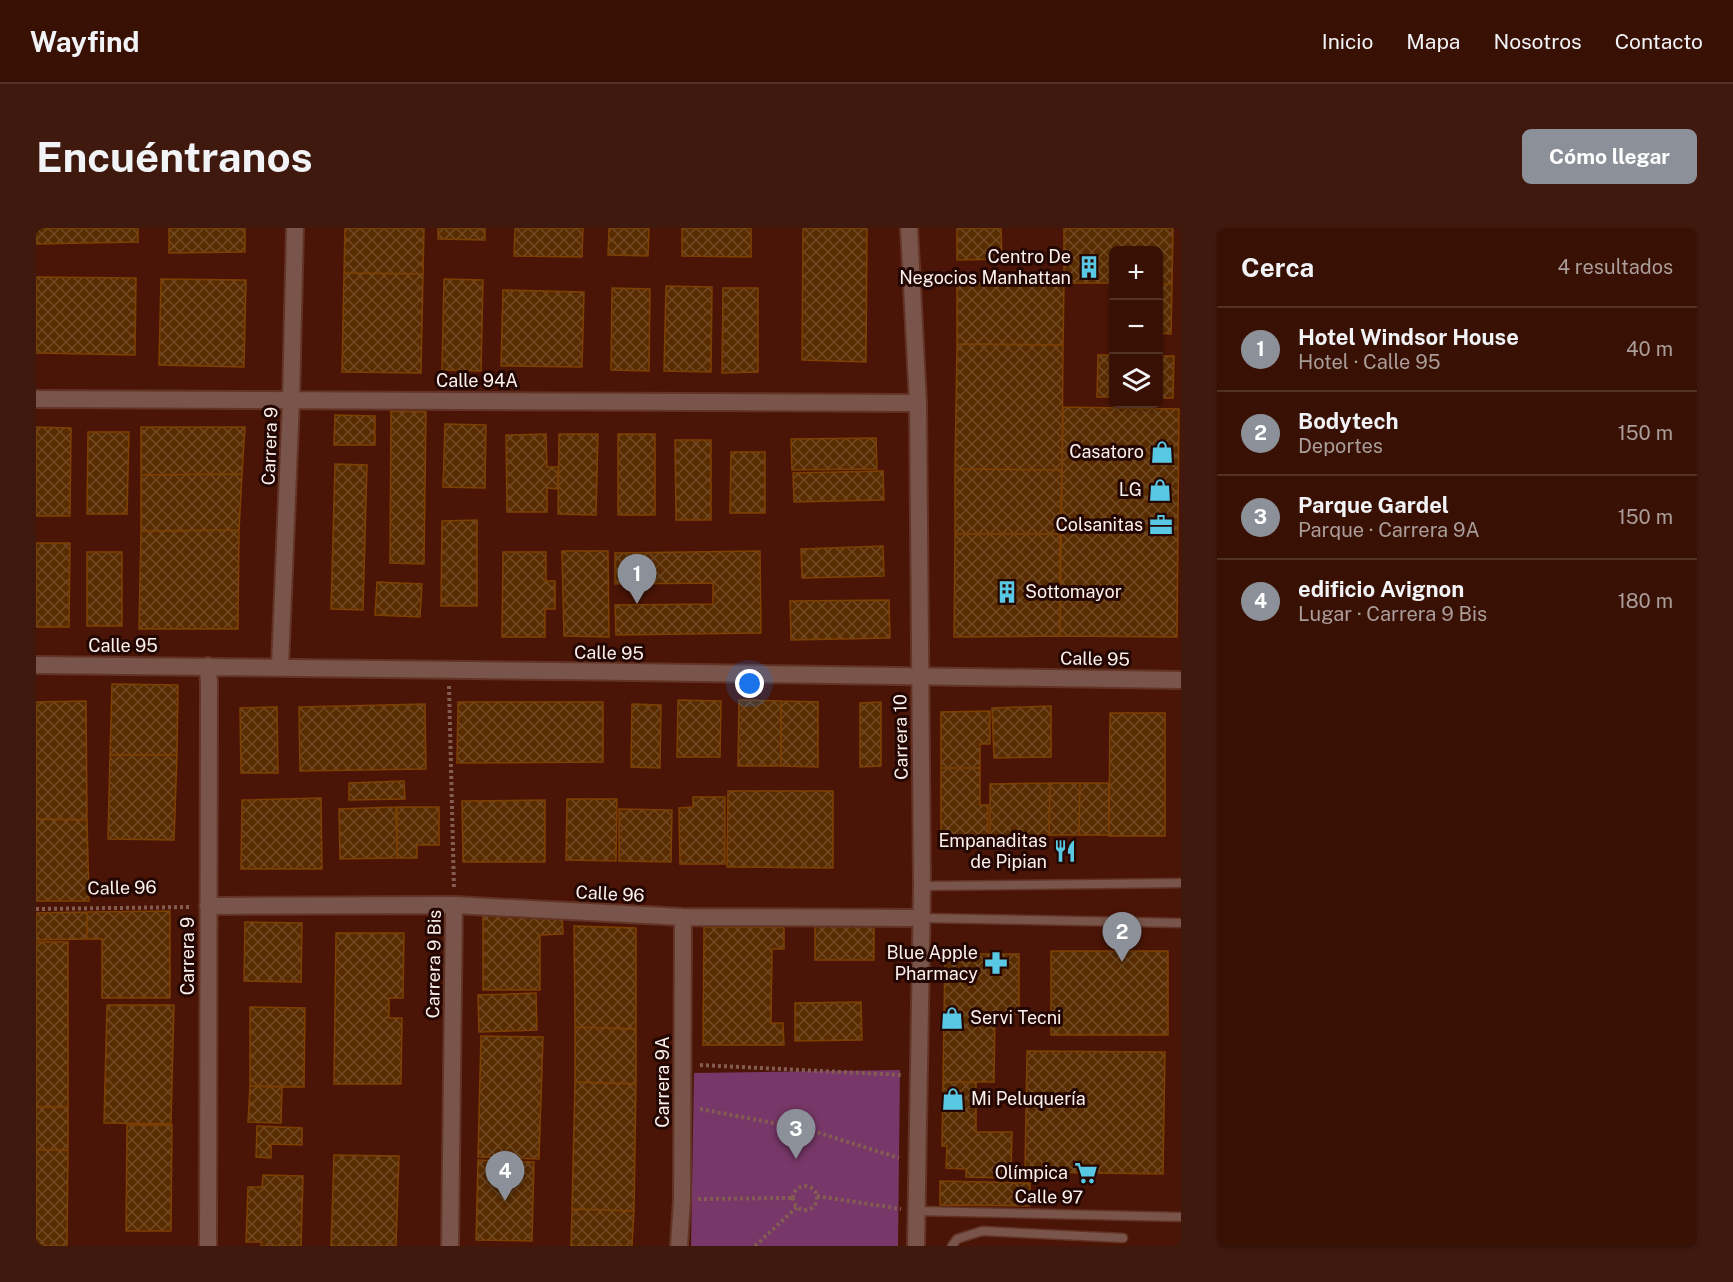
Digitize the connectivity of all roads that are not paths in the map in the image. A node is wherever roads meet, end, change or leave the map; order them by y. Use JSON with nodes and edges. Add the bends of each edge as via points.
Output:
{"nodes":[{"id":1,"x":295,"y":228,"type":"edge"},
{"id":2,"x":909,"y":228,"type":"edge"},
{"id":3,"x":36,"y":399,"type":"edge"},
{"id":4,"x":291,"y":400,"type":"junction"},
{"id":5,"x":918,"y":403,"type":"junction"},
{"id":6,"x":36,"y":665,"type":"edge"},
{"id":7,"x":208,"y":666,"type":"junction"},
{"id":8,"x":280,"y":666,"type":"junction"},
{"id":9,"x":919,"y":676,"type":"junction"},
{"id":10,"x":1181,"y":680,"type":"edge"},
{"id":11,"x":1181,"y":883,"type":"edge"},
{"id":12,"x":922,"y":886,"type":"junction"},
{"id":13,"x":454,"y":905,"type":"junction"},
{"id":14,"x":208,"y":906,"type":"junction"},
{"id":15,"x":683,"y":917,"type":"junction"},
{"id":16,"x":921,"y":918,"type":"junction"},
{"id":17,"x":1181,"y":923,"type":"edge"},
{"id":18,"x":916,"y":1211,"type":"junction"},
{"id":19,"x":1181,"y":1216,"type":"edge"},
{"id":20,"x":1123,"y":1238,"type":"dead end"},
{"id":21,"x":208,"y":1246,"type":"edge"},
{"id":22,"x":450,"y":1246,"type":"edge"},
{"id":23,"x":679,"y":1246,"type":"edge"},
{"id":24,"x":916,"y":1246,"type":"edge"},
{"id":25,"x":952,"y":1246,"type":"edge"}],
"edges":[{"from":1,"to":4,"type":"street","name":"Carrera 9"},
{"from":2,"to":5,"type":"street","name":"Carrera 10"},
{"from":3,"to":4,"type":"street","name":"Calle 94A"},
{"from":4,"to":5,"type":"street","name":"Calle 94A"},
{"from":4,"to":8,"type":"street","name":"Carrera 9"},
{"from":5,"to":9,"type":"street","name":"Carrera 10"},
{"from":6,"to":7,"type":"street","name":"Calle 95"},
{"from":7,"to":8,"type":"street","name":"Calle 95"},
{"from":7,"to":14,"type":"street","name":"Carrera 9"},
{"from":8,"to":9,"type":"street","name":"Calle 95"},
{"from":9,"to":10,"type":"street","name":"Calle 95"},
{"from":9,"to":12,"type":"street","name":"Carrera 10"},
{"from":11,"to":12,"type":"lane"},
{"from":12,"to":16,"type":"street","name":"Carrera 10"},
{"from":13,"to":14,"type":"street","name":"Calle 96"},
{"from":13,"to":15,"type":"street","name":"Calle 96"},
{"from":13,"to":22,"type":"street","name":"Carrera 9 Bis"},
{"from":14,"to":21,"type":"street","name":"Carrera 9"},
{"from":15,"to":16,"type":"street","name":"Calle 96"},
{"from":15,"to":23,"type":"street","name":"Carrera 9A"},
{"from":16,"to":17,"type":"lane","name":"Calle 96"},
{"from":16,"to":18,"type":"street","name":"Carrera 10"},
{"from":18,"to":19,"type":"lane","name":"Calle 97"},
{"from":18,"to":24,"type":"street","name":"Carrera 10"},
{"from":20,"to":25,"type":"lane","via":[[982,1231],[957,1239]]}]}
